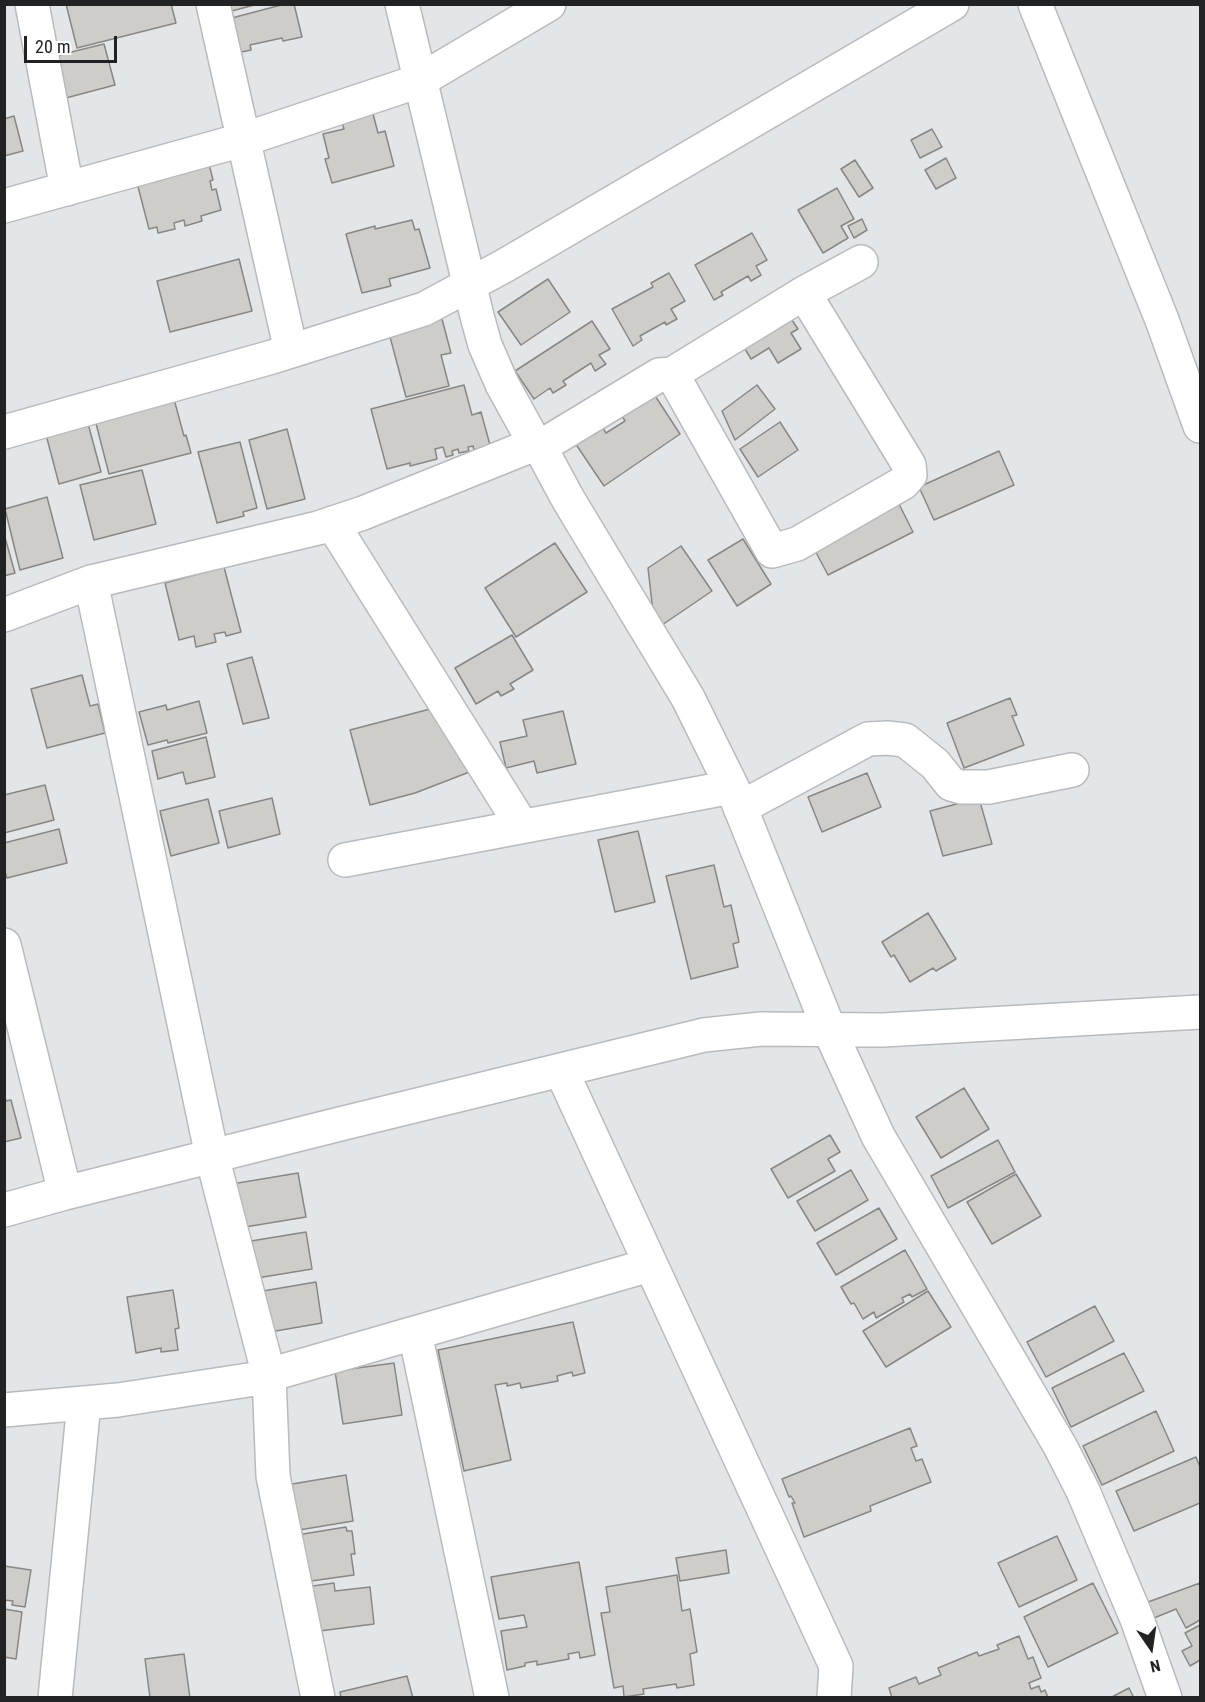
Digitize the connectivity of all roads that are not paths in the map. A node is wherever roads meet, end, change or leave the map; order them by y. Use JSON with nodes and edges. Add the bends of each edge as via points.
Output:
{"nodes":[{"id":1,"x":32,"y":4,"type":"edge"},
{"id":2,"x":213,"y":4,"type":"edge"},
{"id":3,"x":402,"y":4,"type":"edge"},
{"id":4,"x":549,"y":4,"type":"edge"},
{"id":5,"x":952,"y":4,"type":"edge"},
{"id":6,"x":1035,"y":4,"type":"edge"},
{"id":7,"x":419,"y":81,"type":"junction"},
{"id":8,"x":242,"y":140,"type":"junction"},
{"id":9,"x":67,"y":189,"type":"junction"},
{"id":10,"x":4,"y":206,"type":"edge"},
{"id":11,"x":861,"y":262,"type":"dead end"},
{"id":12,"x":470,"y":285,"type":"junction"},
{"id":13,"x":804,"y":293,"type":"junction"},
{"id":14,"x":291,"y":351,"type":"junction"},
{"id":15,"x":672,"y":374,"type":"junction"},
{"id":16,"x":1200,"y":426,"type":"edge"},
{"id":17,"x":4,"y":432,"type":"edge"},
{"id":18,"x":537,"y":446,"type":"junction"},
{"id":19,"x":332,"y":523,"type":"junction"},
{"id":20,"x":91,"y":582,"type":"junction"},
{"id":21,"x":4,"y":615,"type":"edge"},
{"id":22,"x":1072,"y":770,"type":"dead end"},
{"id":23,"x":736,"y":797,"type":"junction"},
{"id":24,"x":522,"y":826,"type":"junction"},
{"id":25,"x":345,"y":860,"type":"dead end"},
{"id":26,"x":4,"y":945,"type":"edge"},
{"id":27,"x":1200,"y":1012,"type":"edge"},
{"id":28,"x":829,"y":1029,"type":"junction"},
{"id":29,"x":561,"y":1071,"type":"junction"},
{"id":30,"x":212,"y":1156,"type":"junction"},
{"id":31,"x":65,"y":1193,"type":"junction"},
{"id":32,"x":4,"y":1210,"type":"edge"},
{"id":33,"x":650,"y":1265,"type":"junction"},
{"id":34,"x":415,"y":1333,"type":"junction"},
{"id":35,"x":269,"y":1376,"type":"junction"},
{"id":36,"x":84,"y":1403,"type":"junction"},
{"id":37,"x":4,"y":1410,"type":"edge"},
{"id":38,"x":55,"y":1698,"type":"edge"},
{"id":39,"x":318,"y":1698,"type":"edge"},
{"id":40,"x":492,"y":1698,"type":"edge"},
{"id":41,"x":834,"y":1698,"type":"edge"},
{"id":42,"x":1165,"y":1698,"type":"edge"}],
"edges":[{"from":1,"to":9,"type":"street"},
{"from":2,"to":8,"type":"street"},
{"from":3,"to":7,"type":"street"},
{"from":4,"to":7,"type":"street"},
{"from":5,"to":12,"type":"street"},
{"from":6,"to":16,"type":"street","via":[[1162,320]]},
{"from":7,"to":8,"type":"street"},
{"from":7,"to":12,"type":"street"},
{"from":8,"to":9,"type":"street"},
{"from":8,"to":14,"type":"street"},
{"from":9,"to":10,"type":"street"},
{"from":11,"to":13,"type":"street"},
{"from":12,"to":14,"type":"street","via":[[424,309]]},
{"from":12,"to":18,"type":"street","via":[[485,345]]},
{"from":13,"to":15,"type":"street"},
{"from":13,"to":15,"type":"street","via":[[909,465],[909,475],[903,483],[797,544],[772,551]]},
{"from":14,"to":17,"type":"street"},
{"from":15,"to":18,"type":"street","via":[[659,375]]},
{"from":18,"to":19,"type":"street"},
{"from":18,"to":23,"type":"street","via":[[688,698]]},
{"from":19,"to":20,"type":"street"},
{"from":19,"to":24,"type":"street"},
{"from":20,"to":21,"type":"street"},
{"from":20,"to":30,"type":"street"},
{"from":22,"to":23,"type":"street","via":[[989,787],[961,787],[951,784],[935,764],[905,740],[868,739]]},
{"from":23,"to":24,"type":"street"},
{"from":23,"to":28,"type":"street"},
{"from":24,"to":25,"type":"street"},
{"from":26,"to":31,"type":"street"},
{"from":27,"to":28,"type":"street","via":[[883,1030]]},
{"from":28,"to":29,"type":"street","via":[[761,1029],[704,1035]]},
{"from":28,"to":42,"type":"street","via":[[878,1137],[1083,1491],[1137,1619]]},
{"from":29,"to":30,"type":"street"},
{"from":29,"to":33,"type":"street"},
{"from":30,"to":31,"type":"street"},
{"from":30,"to":35,"type":"street"},
{"from":31,"to":32,"type":"street"},
{"from":33,"to":34,"type":"street"},
{"from":33,"to":41,"type":"street","via":[[836,1666]]},
{"from":34,"to":35,"type":"street"},
{"from":34,"to":40,"type":"street"},
{"from":35,"to":36,"type":"street"},
{"from":35,"to":39,"type":"street","via":[[273,1476]]},
{"from":36,"to":37,"type":"street"},
{"from":36,"to":38,"type":"street"}]}
